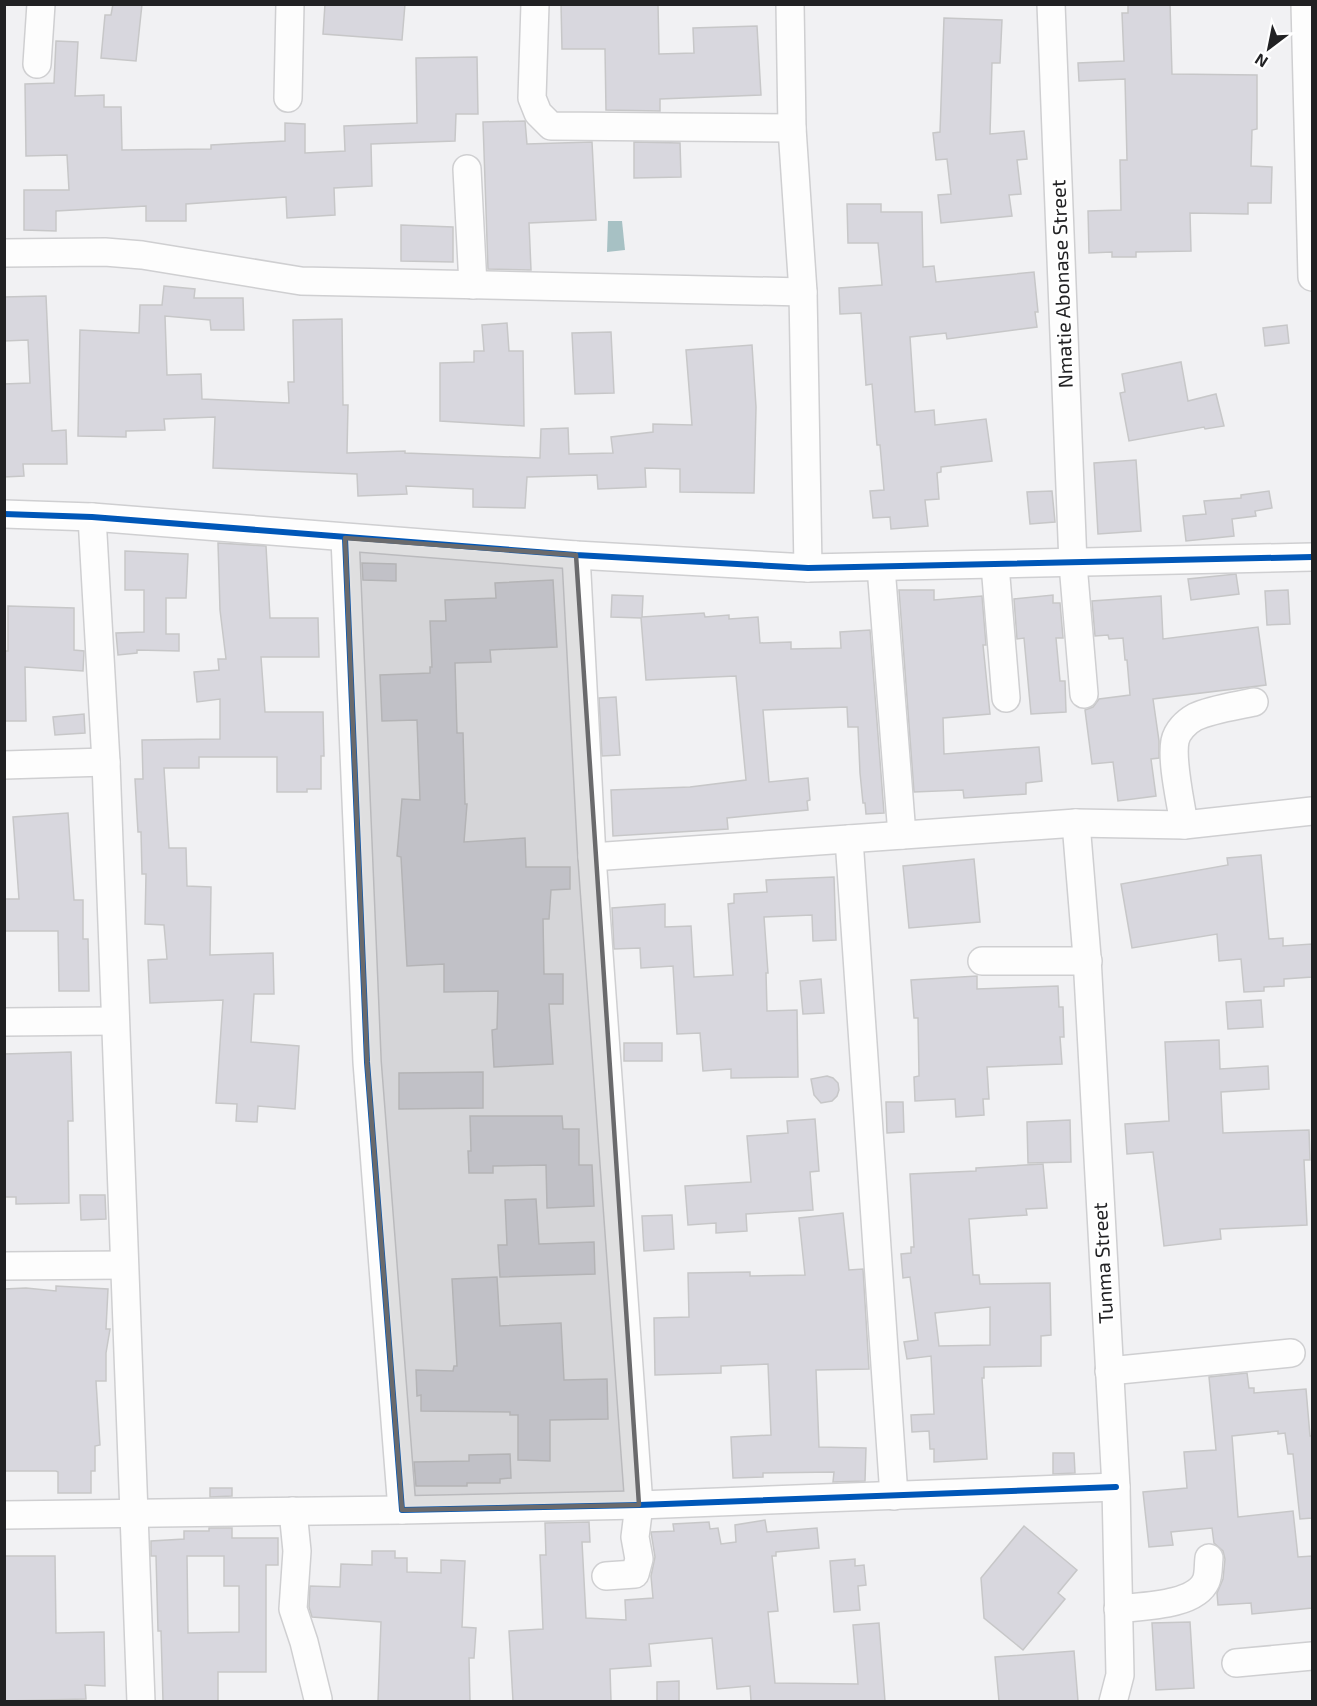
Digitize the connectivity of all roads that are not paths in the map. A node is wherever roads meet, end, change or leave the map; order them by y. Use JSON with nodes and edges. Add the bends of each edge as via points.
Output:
{"nodes":[{"id":1,"x":41,"y":4,"type":"edge"},
{"id":2,"x":290,"y":4,"type":"edge"},
{"id":3,"x":535,"y":4,"type":"edge"},
{"id":4,"x":790,"y":4,"type":"edge"},
{"id":5,"x":1051,"y":4,"type":"edge"},
{"id":6,"x":1305,"y":4,"type":"edge"},
{"id":7,"x":37,"y":64,"type":"dead end"},
{"id":8,"x":288,"y":98,"type":"dead end"},
{"id":9,"x":792,"y":128,"type":"junction"},
{"id":10,"x":467,"y":169,"type":"dead end"},
{"id":11,"x":4,"y":253,"type":"edge"},
{"id":12,"x":1312,"y":277,"type":"edge"},
{"id":13,"x":473,"y":285,"type":"junction"},
{"id":14,"x":803,"y":292,"type":"junction"},
{"id":15,"x":4,"y":513,"type":"edge"},
{"id":16,"x":92,"y":517,"type":"junction"},
{"id":17,"x":345,"y":538,"type":"junction"},
{"id":18,"x":576,"y":555,"type":"junction"},
{"id":19,"x":1312,"y":557,"type":"edge"},
{"id":20,"x":1073,"y":564,"type":"junction"},
{"id":21,"x":995,"y":565,"type":"junction"},
{"id":22,"x":881,"y":567,"type":"junction"},
{"id":23,"x":808,"y":568,"type":"junction"},
{"id":24,"x":1084,"y":694,"type":"dead end"},
{"id":25,"x":1006,"y":698,"type":"dead end"},
{"id":26,"x":1254,"y":702,"type":"dead end"},
{"id":27,"x":106,"y":762,"type":"junction"},
{"id":28,"x":4,"y":765,"type":"edge"},
{"id":29,"x":1312,"y":811,"type":"edge"},
{"id":30,"x":1076,"y":823,"type":"junction"},
{"id":31,"x":1184,"y":825,"type":"junction"},
{"id":32,"x":902,"y":835,"type":"junction"},
{"id":33,"x":849,"y":839,"type":"junction"},
{"id":34,"x":592,"y":857,"type":"junction"},
{"id":35,"x":982,"y":961,"type":"dead end"},
{"id":36,"x":1088,"y":961,"type":"junction"},
{"id":37,"x":4,"y":1022,"type":"edge"},
{"id":38,"x":115,"y":1022,"type":"junction"},
{"id":39,"x":124,"y":1265,"type":"junction"},
{"id":40,"x":4,"y":1266,"type":"edge"},
{"id":41,"x":1291,"y":1353,"type":"dead end"},
{"id":42,"x":1109,"y":1371,"type":"junction"},
{"id":43,"x":1116,"y":1487,"type":"junction"},
{"id":44,"x":894,"y":1496,"type":"junction"},
{"id":45,"x":639,"y":1505,"type":"junction"},
{"id":46,"x":402,"y":1510,"type":"junction"},
{"id":47,"x":293,"y":1511,"type":"junction"},
{"id":48,"x":133,"y":1513,"type":"junction"},
{"id":49,"x":4,"y":1515,"type":"edge"},
{"id":50,"x":1209,"y":1558,"type":"dead end"},
{"id":51,"x":606,"y":1576,"type":"dead end"},
{"id":52,"x":1118,"y":1609,"type":"junction"},
{"id":53,"x":1312,"y":1656,"type":"edge"},
{"id":54,"x":1236,"y":1663,"type":"dead end"},
{"id":55,"x":318,"y":1699,"type":"dead end"},
{"id":56,"x":141,"y":1701,"type":"edge"},
{"id":57,"x":1113,"y":1701,"type":"edge"}],
"edges":[{"from":1,"to":7,"type":"street"},
{"from":2,"to":8,"type":"street"},
{"from":3,"to":9,"type":"street","via":[[532,98],[538,113],[551,126]]},
{"from":4,"to":9,"type":"street"},
{"from":5,"to":20,"type":"street","name":"Nmatie Abonase Street"},
{"from":6,"to":12,"type":"street"},
{"from":9,"to":14,"type":"street"},
{"from":10,"to":13,"type":"street"},
{"from":11,"to":13,"type":"street","via":[[105,252],[301,281]]},
{"from":13,"to":14,"type":"street"},
{"from":14,"to":23,"type":"street"},
{"from":15,"to":16,"type":"street"},
{"from":16,"to":17,"type":"street"},
{"from":16,"to":27,"type":"street"},
{"from":17,"to":18,"type":"street"},
{"from":17,"to":46,"type":"street","via":[[367,1062]]},
{"from":18,"to":23,"type":"street"},
{"from":18,"to":34,"type":"street"},
{"from":19,"to":20,"type":"street"},
{"from":20,"to":21,"type":"street"},
{"from":20,"to":24,"type":"street","name":"Nmatie Abonase Street"},
{"from":21,"to":22,"type":"street"},
{"from":21,"to":25,"type":"street"},
{"from":22,"to":23,"type":"street"},
{"from":22,"to":32,"type":"street"},
{"from":26,"to":31,"type":"street","via":[[1198,716],[1179,731],[1175,756]]},
{"from":27,"to":28,"type":"street"},
{"from":27,"to":38,"type":"street"},
{"from":29,"to":31,"type":"street"},
{"from":30,"to":31,"type":"street"},
{"from":30,"to":32,"type":"street"},
{"from":30,"to":36,"type":"street","name":"Tunma Street"},
{"from":32,"to":33,"type":"street"},
{"from":33,"to":34,"type":"street"},
{"from":33,"to":44,"type":"street"},
{"from":34,"to":45,"type":"street"},
{"from":35,"to":36,"type":"street"},
{"from":36,"to":42,"type":"street","name":"Tunma Street"},
{"from":37,"to":38,"type":"street"},
{"from":38,"to":39,"type":"street"},
{"from":39,"to":40,"type":"street"},
{"from":39,"to":48,"type":"street"},
{"from":41,"to":42,"type":"street"},
{"from":42,"to":43,"type":"street","name":"Tunma Street"},
{"from":43,"to":44,"type":"street"},
{"from":43,"to":52,"type":"street","name":"Tunma Street"},
{"from":44,"to":45,"type":"street"},
{"from":45,"to":46,"type":"street"},
{"from":45,"to":51,"type":"street","via":[[639,1559],[635,1574]]},
{"from":46,"to":47,"type":"street"},
{"from":47,"to":48,"type":"street"},
{"from":47,"to":55,"type":"street","via":[[297,1551],[293,1608]]},
{"from":48,"to":49,"type":"street"},
{"from":48,"to":56,"type":"street"},
{"from":50,"to":52,"type":"street","via":[[1207,1579],[1190,1597]]},
{"from":52,"to":57,"type":"street","name":"Tunma Street","via":[[1120,1675]]},
{"from":53,"to":54,"type":"street"}]}
